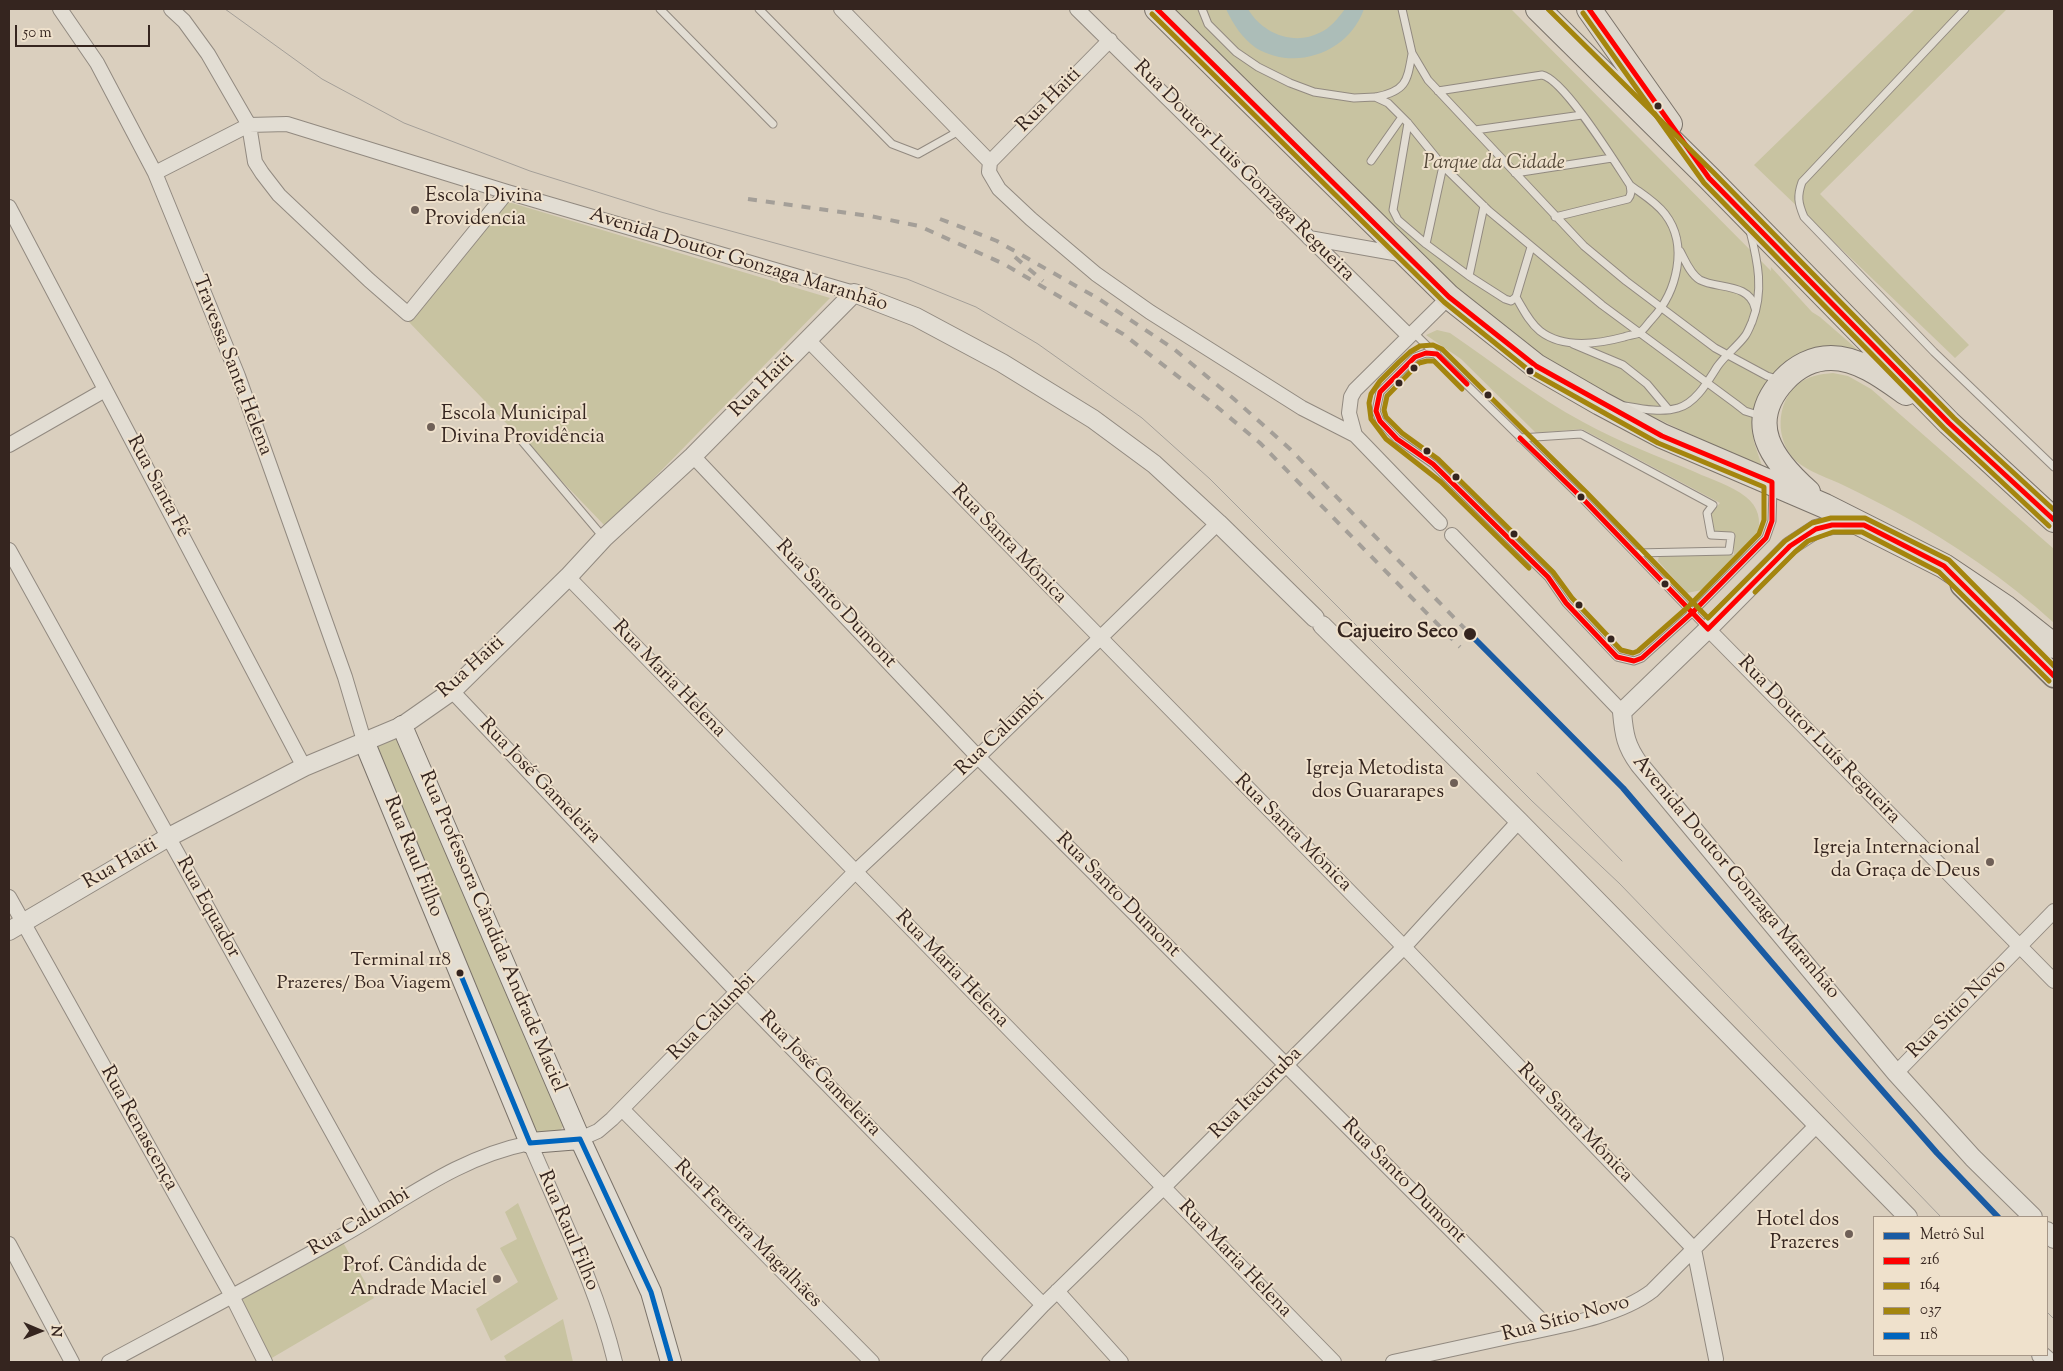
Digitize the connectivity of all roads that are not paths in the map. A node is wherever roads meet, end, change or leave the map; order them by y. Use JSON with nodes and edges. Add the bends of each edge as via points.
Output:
{"nodes":[{"id":1,"x":60,"y":9,"type":"edge"},
{"id":2,"x":171,"y":9,"type":"edge"},
{"id":3,"x":660,"y":9,"type":"edge"},
{"id":4,"x":759,"y":9,"type":"edge"},
{"id":5,"x":841,"y":9,"type":"edge"},
{"id":6,"x":1077,"y":9,"type":"edge"},
{"id":7,"x":1157,"y":9,"type":"edge"},
{"id":8,"x":1202,"y":9,"type":"edge"},
{"id":9,"x":1402,"y":9,"type":"edge"},
{"id":10,"x":1538,"y":9,"type":"edge"},
{"id":11,"x":1589,"y":9,"type":"edge"},
{"id":12,"x":1965,"y":9,"type":"edge"},
{"id":13,"x":1110,"y":40,"type":"junction"},
{"id":14,"x":1412,"y":53,"type":"junction"},
{"id":15,"x":1438,"y":91,"type":"junction"},
{"id":16,"x":1375,"y":97,"type":"junction"},
{"id":17,"x":1582,"y":115,"type":"junction"},
{"id":18,"x":1405,"y":120,"type":"junction"},
{"id":19,"x":249,"y":124,"type":"junction"},
{"id":20,"x":773,"y":124,"type":"dead end"},
{"id":21,"x":1475,"y":130,"type":"junction"},
{"id":22,"x":959,"y":131,"type":"junction"},
{"id":23,"x":1612,"y":158,"type":"junction"},
{"id":24,"x":990,"y":162,"type":"junction"},
{"id":25,"x":1370,"y":162,"type":"dead end"},
{"id":26,"x":1443,"y":166,"type":"junction"},
{"id":27,"x":155,"y":173,"type":"junction"},
{"id":28,"x":1515,"y":173,"type":"junction"},
{"id":29,"x":1709,"y":178,"type":"junction"},
{"id":30,"x":1630,"y":185,"type":"junction"},
{"id":31,"x":507,"y":192,"type":"junction"},
{"id":32,"x":1484,"y":206,"type":"junction"},
{"id":33,"x":9,"y":207,"type":"edge"},
{"id":34,"x":1746,"y":216,"type":"junction"},
{"id":35,"x":1555,"y":217,"type":"junction"},
{"id":36,"x":1310,"y":238,"type":"junction"},
{"id":37,"x":1676,"y":241,"type":"junction"},
{"id":38,"x":1531,"y":247,"type":"junction"},
{"id":39,"x":1417,"y":250,"type":"junction"},
{"id":40,"x":1469,"y":276,"type":"junction"},
{"id":41,"x":854,"y":293,"type":"junction"},
{"id":42,"x":1448,"y":297,"type":"junction"},
{"id":43,"x":1516,"y":297,"type":"junction"},
{"id":44,"x":1662,"y":309,"type":"junction"},
{"id":45,"x":1755,"y":311,"type":"junction"},
{"id":46,"x":1640,"y":332,"type":"junction"},
{"id":47,"x":1411,"y":334,"type":"junction"},
{"id":48,"x":808,"y":341,"type":"junction"},
{"id":49,"x":1566,"y":341,"type":"junction"},
{"id":50,"x":1437,"y":354,"type":"junction"},
{"id":51,"x":1725,"y":355,"type":"junction"},
{"id":52,"x":1783,"y":380,"type":"junction"},
{"id":53,"x":1707,"y":383,"type":"junction"},
{"id":54,"x":105,"y":390,"type":"junction"},
{"id":55,"x":1600,"y":403,"type":"junction"},
{"id":56,"x":1668,"y":409,"type":"junction"},
{"id":57,"x":1949,"y":423,"type":"junction"},
{"id":58,"x":1765,"y":426,"type":"junction"},
{"id":59,"x":1355,"y":435,"type":"junction"},
{"id":60,"x":1520,"y":438,"type":"junction"},
{"id":61,"x":521,"y":440,"type":"dead end"},
{"id":62,"x":9,"y":445,"type":"edge"},
{"id":63,"x":693,"y":456,"type":"junction"},
{"id":64,"x":2054,"y":467,"type":"edge"},
{"id":65,"x":1771,"y":473,"type":"junction"},
{"id":66,"x":1825,"y":506,"type":"junction"},
{"id":67,"x":2054,"y":520,"type":"edge"},
{"id":68,"x":1218,"y":522,"type":"junction"},
{"id":69,"x":1440,"y":523,"type":"dead end"},
{"id":70,"x":1864,"y":524,"type":"junction"},
{"id":71,"x":1452,"y":535,"type":"dead end"},
{"id":72,"x":604,"y":538,"type":"junction"},
{"id":73,"x":9,"y":550,"type":"edge"},
{"id":74,"x":1636,"y":553,"type":"junction"},
{"id":75,"x":1944,"y":566,"type":"junction"},
{"id":76,"x":568,"y":577,"type":"junction"},
{"id":77,"x":1693,"y":612,"type":"junction"},
{"id":78,"x":1708,"y":629,"type":"junction"},
{"id":79,"x":1100,"y":638,"type":"junction"},
{"id":80,"x":2054,"y":646,"type":"edge"},
{"id":81,"x":2054,"y":676,"type":"edge"},
{"id":82,"x":452,"y":691,"type":"junction"},
{"id":83,"x":1622,"y":712,"type":"junction"},
{"id":84,"x":402,"y":726,"type":"junction"},
{"id":85,"x":364,"y":741,"type":"junction"},
{"id":86,"x":978,"y":757,"type":"junction"},
{"id":87,"x":304,"y":768,"type":"junction"},
{"id":88,"x":1520,"y":821,"type":"junction"},
{"id":89,"x":167,"y":838,"type":"junction"},
{"id":90,"x":855,"y":872,"type":"junction"},
{"id":91,"x":9,"y":898,"type":"edge"},
{"id":92,"x":2054,"y":911,"type":"edge"},
{"id":93,"x":16,"y":927,"type":"edge"},
{"id":94,"x":1404,"y":947,"type":"junction"},
{"id":95,"x":2020,"y":947,"type":"junction"},
{"id":96,"x":2054,"y":981,"type":"edge"},
{"id":97,"x":738,"y":993,"type":"junction"},
{"id":98,"x":1286,"y":1065,"type":"junction"},
{"id":99,"x":1896,"y":1073,"type":"junction"},
{"id":100,"x":622,"y":1109,"type":"junction"},
{"id":101,"x":1818,"y":1124,"type":"junction"},
{"id":102,"x":580,"y":1139,"type":"junction"},
{"id":103,"x":530,"y":1143,"type":"junction"},
{"id":104,"x":1164,"y":1187,"type":"junction"},
{"id":105,"x":377,"y":1213,"type":"junction"},
{"id":106,"x":1907,"y":1216,"type":"edge"},
{"id":107,"x":2032,"y":1216,"type":"edge"},
{"id":108,"x":9,"y":1244,"type":"edge"},
{"id":109,"x":1694,"y":1249,"type":"junction"},
{"id":110,"x":1057,"y":1291,"type":"junction"},
{"id":111,"x":232,"y":1296,"type":"junction"},
{"id":112,"x":1043,"y":1305,"type":"junction"},
{"id":113,"x":1549,"y":1328,"type":"junction"},
{"id":114,"x":1716,"y":1359,"type":"dead end"},
{"id":115,"x":72,"y":1362,"type":"edge"},
{"id":116,"x":109,"y":1362,"type":"edge"},
{"id":117,"x":265,"y":1362,"type":"edge"},
{"id":118,"x":615,"y":1362,"type":"edge"},
{"id":119,"x":671,"y":1362,"type":"edge"},
{"id":120,"x":872,"y":1362,"type":"edge"},
{"id":121,"x":989,"y":1362,"type":"edge"},
{"id":122,"x":1121,"y":1362,"type":"edge"},
{"id":123,"x":1334,"y":1362,"type":"edge"},
{"id":124,"x":1393,"y":1362,"type":"edge"}],
"edges":[{"from":1,"to":27,"type":"street","name":"Travessa Santa Helena","via":[[97,63]]},
{"from":2,"to":19,"type":"street","via":[[208,54]]},
{"from":3,"to":20,"type":"lane"},
{"from":4,"to":22,"type":"lane","via":[[892,144],[918,154]]},
{"from":5,"to":22,"type":"street"},
{"from":6,"to":13,"type":"street","name":"Rua Doutor Luis Gonzaga Regueira"},
{"from":7,"to":39,"type":"highway"},
{"from":8,"to":16,"type":"lane","via":[[1208,24],[1236,52],[1258,67],[1314,92]]},
{"from":9,"to":14,"type":"lane"},
{"from":10,"to":29,"type":"highway"},
{"from":11,"to":29,"type":"highway"},
{"from":12,"to":64,"type":"lane","via":[[1802,182],[1798,204],[1804,217],[1934,352]]},
{"from":13,"to":24,"type":"street","name":"Rua Haiti"},
{"from":13,"to":36,"type":"street","name":"Rua Doutor Luis Gonzaga Regueira"},
{"from":14,"to":15,"type":"lane"},
{"from":14,"to":16,"type":"lane","via":[[1404,86],[1390,94]]},
{"from":15,"to":17,"type":"lane","via":[[1542,75],[1554,80]]},
{"from":15,"to":21,"type":"lane"},
{"from":16,"to":18,"type":"lane","via":[[1388,103]]},
{"from":17,"to":21,"type":"lane"},
{"from":17,"to":23,"type":"lane"},
{"from":18,"to":25,"type":"lane"},
{"from":18,"to":26,"type":"lane"},
{"from":18,"to":39,"type":"lane","via":[[1393,210]]},
{"from":19,"to":27,"type":"street"},
{"from":19,"to":31,"type":"street","name":"Avenida Doutor Gonzaga Maranhão","via":[[286,124]]},
{"from":19,"to":31,"type":"street","via":[[255,162],[279,195],[408,314]]},
{"from":21,"to":28,"type":"lane"},
{"from":22,"to":24,"type":"street"},
{"from":23,"to":28,"type":"lane"},
{"from":23,"to":30,"type":"lane"},
{"from":24,"to":59,"type":"street","via":[[989,172],[999,189],[1096,274],[1302,408]]},
{"from":26,"to":32,"type":"lane"},
{"from":26,"to":39,"type":"lane"},
{"from":27,"to":85,"type":"street","name":"Travessa Santa Helena","via":[[238,376],[345,677]]},
{"from":28,"to":35,"type":"lane"},
{"from":29,"to":34,"type":"highway"},
{"from":30,"to":35,"type":"lane","via":[[1631,196],[1628,199]]},
{"from":30,"to":37,"type":"lane","via":[[1659,206],[1672,226]]},
{"from":31,"to":41,"type":"street","name":"Avenida Doutor Gonzaga Maranhão"},
{"from":32,"to":38,"type":"lane"},
{"from":32,"to":40,"type":"lane"},
{"from":33,"to":54,"type":"street","name":"Rua Santa Fé"},
{"from":34,"to":45,"type":"lane","via":[[1758,265],[1759,295]]},
{"from":34,"to":57,"type":"highway"},
{"from":35,"to":44,"type":"lane","via":[[1584,246]]},
{"from":36,"to":39,"type":"street"},
{"from":36,"to":47,"type":"street","name":"Rua Doutor Luis Gonzaga Regueira"},
{"from":37,"to":44,"type":"lane","via":[[1677,268]]},
{"from":37,"to":45,"type":"lane","via":[[1685,261],[1699,279],[1748,295],[1754,302]]},
{"from":38,"to":43,"type":"lane"},
{"from":38,"to":46,"type":"lane"},
{"from":39,"to":40,"type":"lane"},
{"from":39,"to":42,"type":"highway"},
{"from":40,"to":43,"type":"lane","via":[[1505,300],[1512,301]]},
{"from":41,"to":48,"type":"street","name":"Rua Haiti"},
{"from":41,"to":68,"type":"street","name":"Avenida Doutor Gonzaga Maranhão","via":[[925,322],[1002,363],[1093,419],[1154,464]]},
{"from":42,"to":47,"type":"street"},
{"from":42,"to":55,"type":"highway","via":[[1536,366]]},
{"from":43,"to":49,"type":"lane","via":[[1540,331]]},
{"from":44,"to":46,"type":"lane"},
{"from":44,"to":51,"type":"lane"},
{"from":45,"to":51,"type":"lane","via":[[1746,335]]},
{"from":46,"to":49,"type":"lane","via":[[1599,342]]},
{"from":46,"to":53,"type":"lane"},
{"from":47,"to":50,"type":"lane"},
{"from":47,"to":59,"type":"street","via":[[1351,397],[1349,413]]},
{"from":48,"to":63,"type":"street","name":"Rua Haiti"},
{"from":48,"to":79,"type":"street","name":"Rua Santa Mônica"},
{"from":49,"to":56,"type":"lane","via":[[1623,365],[1647,384]]},
{"from":50,"to":60,"type":"lane"},
{"from":50,"to":77,"type":"lane","via":[[1426,352],[1415,357],[1380,392],[1376,411],[1388,430],[1433,464],[1548,577],[1566,603],[1617,657],[1634,661],[1642,658]]},
{"from":51,"to":52,"type":"lane","via":[[1767,376]]},
{"from":51,"to":53,"type":"lane"},
{"from":52,"to":57,"type":"highway","via":[[1794,369],[1813,362],[1831,358],[1856,363],[1889,381]]},
{"from":52,"to":58,"type":"highway","via":[[1772,396]]},
{"from":53,"to":56,"type":"lane","via":[[1692,400],[1679,408]]},
{"from":53,"to":58,"type":"lane"},
{"from":54,"to":62,"type":"street"},
{"from":54,"to":87,"type":"street","name":"Rua Santa Fé"},
{"from":55,"to":56,"type":"lane"},
{"from":55,"to":65,"type":"highway","via":[[1662,436]]},
{"from":57,"to":67,"type":"highway"},
{"from":58,"to":65,"type":"lane"},
{"from":58,"to":66,"type":"highway","via":[[1775,458],[1796,482]]},
{"from":59,"to":69,"type":"street"},
{"from":60,"to":74,"type":"lane"},
{"from":60,"to":74,"type":"lane","via":[[1581,434],[1713,506],[1707,512],[1711,535],[1730,536],[1729,551]]},
{"from":61,"to":72,"type":"lane"},
{"from":63,"to":72,"type":"street","name":"Rua Haiti"},
{"from":63,"to":86,"type":"street","name":"Rua Santo Dumont"},
{"from":65,"to":66,"type":"highway"},
{"from":65,"to":77,"type":"lane","via":[[1772,521],[1766,538]]},
{"from":66,"to":70,"type":"highway"},
{"from":68,"to":79,"type":"street","name":"Rua Calumbi"},
{"from":68,"to":88,"type":"street","name":"Avenida Doutor Gonzaga Maranhão"},
{"from":70,"to":75,"type":"highway"},
{"from":70,"to":78,"type":"street","via":[[1832,525],[1804,535]]},
{"from":71,"to":83,"type":"street"},
{"from":72,"to":76,"type":"street","name":"Rua Haiti"},
{"from":73,"to":89,"type":"street","name":"Rua Equador"},
{"from":74,"to":77,"type":"lane"},
{"from":75,"to":80,"type":"highway","via":[[2005,607]]},
{"from":75,"to":81,"type":"main road"},
{"from":76,"to":82,"type":"street","name":"Rua Haiti"},
{"from":76,"to":90,"type":"street","name":"Rua Maria Helena"},
{"from":77,"to":78,"type":"lane"},
{"from":78,"to":83,"type":"street"},
{"from":78,"to":95,"type":"street","name":"Rua Doutor Luís Regueira"},
{"from":79,"to":86,"type":"street","name":"Rua Calumbi"},
{"from":79,"to":94,"type":"street","name":"Rua Santa Mônica"},
{"from":82,"to":84,"type":"street","name":"Rua Haiti"},
{"from":82,"to":97,"type":"street","name":"Rua José Gameleira"},
{"from":83,"to":99,"type":"street","name":"Avenida Doutor Gonzaga Maranhão","via":[[1628,749],[1639,764]]},
{"from":84,"to":85,"type":"street","name":"Rua Haiti"},
{"from":84,"to":102,"type":"main road","name":"Rua Professora Cândida Andrade Maciel"},
{"from":85,"to":87,"type":"street","name":"Rua Haiti"},
{"from":85,"to":103,"type":"main road","name":"Rua Raul Filho"},
{"from":86,"to":90,"type":"street","name":"Rua Calumbi"},
{"from":86,"to":98,"type":"street","name":"Rua Santo Dumont"},
{"from":87,"to":89,"type":"street","name":"Rua Haiti"},
{"from":88,"to":94,"type":"street","name":"Rua Itacuruba"},
{"from":88,"to":101,"type":"street","name":"Avenida Doutor Gonzaga Maranhão"},
{"from":89,"to":93,"type":"street","name":"Rua Haiti"},
{"from":89,"to":105,"type":"street","name":"Rua Equador"},
{"from":90,"to":97,"type":"street","name":"Rua Calumbi"},
{"from":90,"to":104,"type":"street","name":"Rua Maria Helena"},
{"from":91,"to":93,"type":"street","name":"Rua Renascença"},
{"from":92,"to":95,"type":"street"},
{"from":93,"to":111,"type":"street","name":"Rua Renascença"},
{"from":94,"to":98,"type":"street","name":"Rua Itacuruba"},
{"from":94,"to":109,"type":"street","name":"Rua Santa Mônica"},
{"from":95,"to":96,"type":"street","name":"Rua Doutor Luís Regueira"},
{"from":95,"to":99,"type":"street","name":"Rua Sitio Novo"},
{"from":97,"to":100,"type":"street","name":"Rua Calumbi"},
{"from":97,"to":112,"type":"street","name":"Rua José Gameleira"},
{"from":98,"to":104,"type":"street","name":"Rua Itacuruba"},
{"from":98,"to":113,"type":"street","name":"Rua Santo Dumont"},
{"from":99,"to":107,"type":"street","name":"Avenida Doutor Gonzaga Maranhão","via":[[1973,1158]]},
{"from":100,"to":102,"type":"street","name":"Rua Calumbi","via":[[598,1131]]},
{"from":100,"to":120,"type":"street","name":"Rua Ferreira Magalhães"},
{"from":101,"to":106,"type":"street","name":"Avenida Doutor Gonzaga Maranhão"},
{"from":101,"to":109,"type":"street","name":"Rua Sítio Novo"},
{"from":102,"to":103,"type":"main road","name":"Rua Calumbi"},
{"from":102,"to":119,"type":"main road","name":"Rua Professora Cândida Andrade Maciel","via":[[651,1292]]},
{"from":103,"to":105,"type":"street","name":"Rua Calumbi","via":[[503,1148],[465,1163]]},
{"from":103,"to":118,"type":"street","name":"Rua Raul Filho","via":[[596,1300]]},
{"from":104,"to":110,"type":"street","name":"Rua Itacuruba"},
{"from":104,"to":123,"type":"street","name":"Rua Maria Helena"},
{"from":105,"to":111,"type":"street","name":"Rua Calumbi"},
{"from":108,"to":115,"type":"street"},
{"from":109,"to":113,"type":"street","name":"Rua Sítio Novo","via":[[1652,1291],[1632,1304]]},
{"from":109,"to":114,"type":"street"},
{"from":110,"to":112,"type":"street","name":"Rua Itacuruba"},
{"from":110,"to":122,"type":"street"},
{"from":111,"to":116,"type":"street","name":"Rua Calumbi"},
{"from":111,"to":117,"type":"street","name":"Rua Renascença"},
{"from":112,"to":121,"type":"street","name":"Rua Itacuruba"},
{"from":113,"to":124,"type":"street","name":"Rua Sítio Novo"}]}
